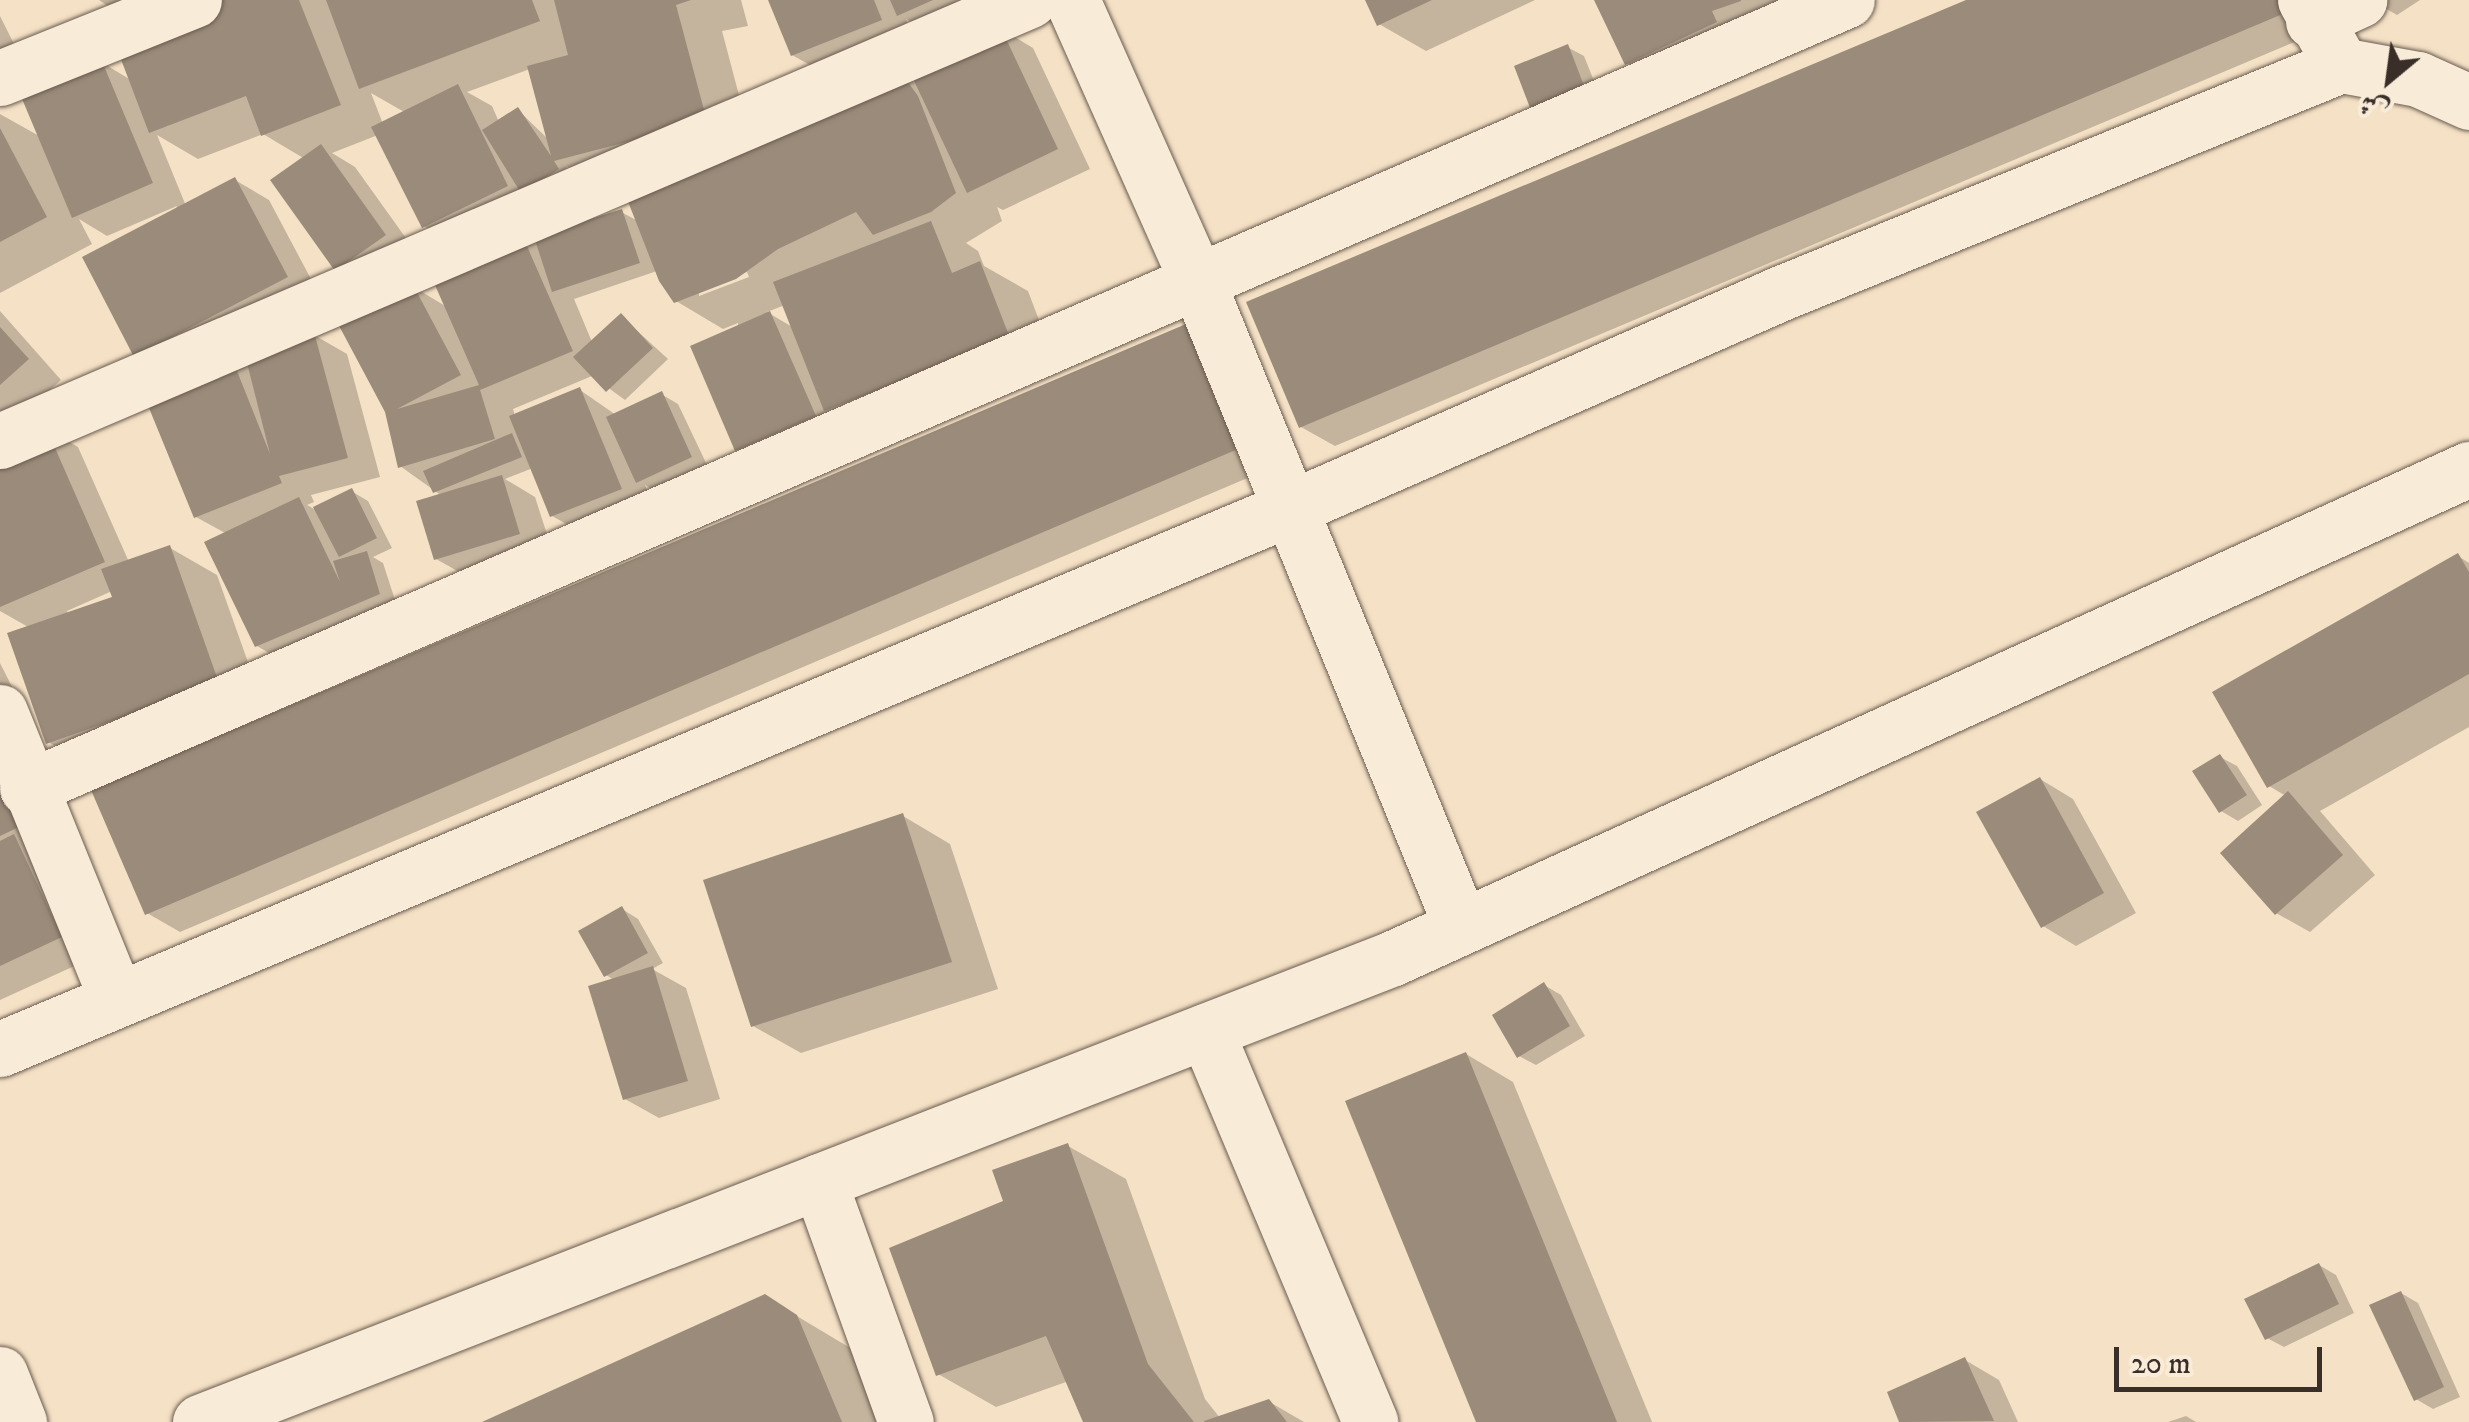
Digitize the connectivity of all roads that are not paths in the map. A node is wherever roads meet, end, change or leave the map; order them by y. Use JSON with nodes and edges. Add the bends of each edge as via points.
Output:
{"nodes":[{"id":1,"x":194,"y":0,"type":"edge"},
{"id":2,"x":1030,"y":0,"type":"edge"},
{"id":3,"x":1072,"y":0,"type":"edge"},
{"id":4,"x":1847,"y":0,"type":"edge"},
{"id":5,"x":2330,"y":21,"type":"edge"},
{"id":6,"x":0,"y":78,"type":"edge"},
{"id":7,"x":2469,"y":102,"type":"edge"},
{"id":8,"x":1198,"y":284,"type":"junction"},
{"id":9,"x":0,"y":440,"type":"edge"},
{"id":10,"x":2469,"y":470,"type":"edge"},
{"id":11,"x":1286,"y":510,"type":"junction"},
{"id":12,"x":0,"y":712,"type":"edge"},
{"id":13,"x":27,"y":788,"type":"junction"},
{"id":14,"x":1461,"y":926,"type":"junction"},
{"id":15,"x":116,"y":998,"type":"junction"},
{"id":16,"x":1206,"y":1031,"type":"junction"},
{"id":17,"x":0,"y":1049,"type":"edge"},
{"id":18,"x":819,"y":1181,"type":"junction"},
{"id":19,"x":0,"y":1374,"type":"edge"},
{"id":20,"x":19,"y":1422,"type":"edge"},
{"id":21,"x":200,"y":1422,"type":"edge"},
{"id":22,"x":906,"y":1422,"type":"edge"},
{"id":23,"x":1370,"y":1422,"type":"edge"}],
"edges":[{"from":1,"to":6,"type":"street"},
{"from":2,"to":9,"type":"street"},
{"from":3,"to":8,"type":"street"},
{"from":4,"to":8,"type":"street"},
{"from":5,"to":7,"type":"street"},
{"from":5,"to":11,"type":"street","via":[[1781,293]]},
{"from":8,"to":11,"type":"street"},
{"from":8,"to":13,"type":"street"},
{"from":10,"to":14,"type":"street"},
{"from":11,"to":14,"type":"street"},
{"from":11,"to":15,"type":"street"},
{"from":12,"to":13,"type":"street"},
{"from":13,"to":15,"type":"street"},
{"from":14,"to":16,"type":"street"},
{"from":15,"to":17,"type":"street"},
{"from":16,"to":18,"type":"street"},
{"from":16,"to":23,"type":"street"},
{"from":18,"to":21,"type":"street"},
{"from":18,"to":22,"type":"street"},
{"from":19,"to":20,"type":"street"}]}
